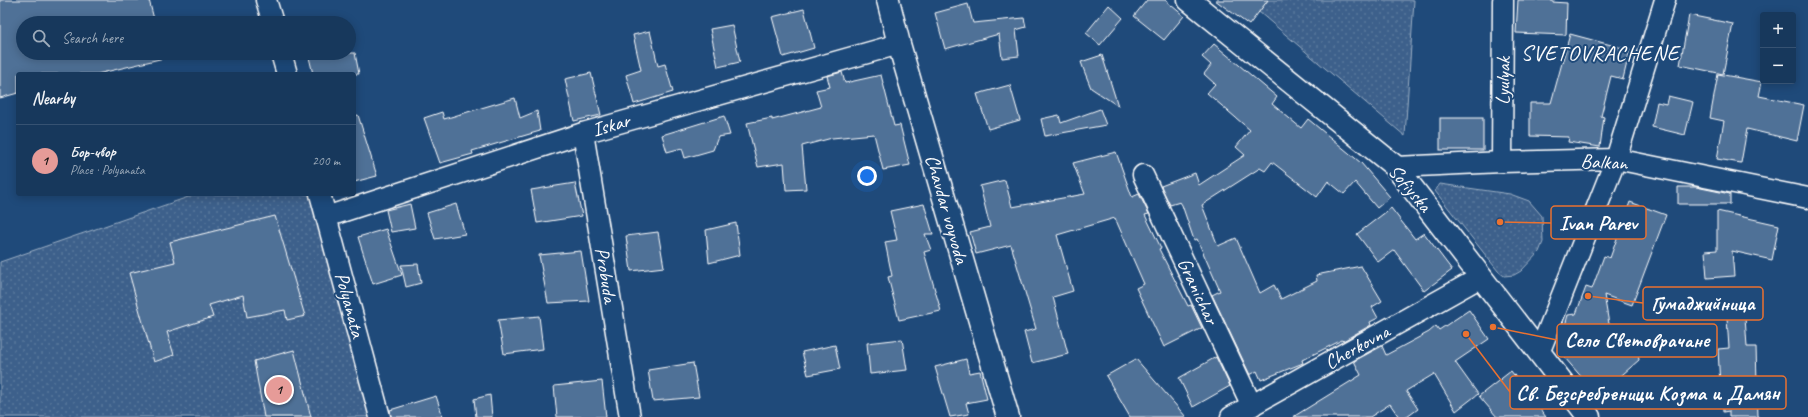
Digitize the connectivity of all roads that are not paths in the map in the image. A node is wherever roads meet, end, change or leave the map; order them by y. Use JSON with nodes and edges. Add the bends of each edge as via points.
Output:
{"nodes":[{"id":1,"x":266,"y":0,"type":"edge"},
{"id":2,"x":888,"y":0,"type":"edge"},
{"id":3,"x":1189,"y":0,"type":"edge"},
{"id":4,"x":1503,"y":0,"type":"edge"},
{"id":5,"x":1665,"y":0,"type":"edge"},
{"id":6,"x":271,"y":16,"type":"edge"},
{"id":7,"x":899,"y":44,"type":"junction"},
{"id":8,"x":283,"y":60,"type":"edge"},
{"id":9,"x":286,"y":72,"type":"edge"},
{"id":10,"x":583,"y":133,"type":"junction"},
{"id":11,"x":1616,"y":159,"type":"junction"},
{"id":12,"x":1502,"y":162,"type":"junction"},
{"id":13,"x":1396,"y":167,"type":"junction"},
{"id":14,"x":1143,"y":175,"type":"dead end"},
{"id":15,"x":321,"y":196,"type":"edge"},
{"id":16,"x":1808,"y":198,"type":"edge"},
{"id":17,"x":326,"y":217,"type":"junction"},
{"id":18,"x":1481,"y":277,"type":"junction"},
{"id":19,"x":1539,"y":353,"type":"junction"},
{"id":20,"x":1252,"y":406,"type":"junction"},
{"id":21,"x":380,"y":417,"type":"edge"},
{"id":22,"x":630,"y":417,"type":"edge"},
{"id":23,"x":1008,"y":417,"type":"edge"},
{"id":24,"x":1231,"y":417,"type":"edge"},
{"id":25,"x":1589,"y":417,"type":"edge"}],
"edges":[{"from":1,"to":6,"type":"street"},
{"from":2,"to":7,"type":"street","name":"Chavdar voyvoda"},
{"from":3,"to":13,"type":"street","name":"Sofiyska"},
{"from":4,"to":12,"type":"street","name":"Lyulyak"},
{"from":5,"to":11,"type":"street"},
{"from":7,"to":10,"type":"street","name":"Iskar"},
{"from":7,"to":23,"type":"street","name":"Chavdar voyvoda"},
{"from":8,"to":9,"type":"street"},
{"from":10,"to":17,"type":"street","name":"Iskar"},
{"from":10,"to":22,"type":"street","name":"Probuda"},
{"from":11,"to":12,"type":"street","name":"Balkan"},
{"from":11,"to":16,"type":"street","name":"Balkan"},
{"from":11,"to":19,"type":"street"},
{"from":12,"to":13,"type":"street","name":"Balkan"},
{"from":13,"to":18,"type":"street","name":"Sofiyska"},
{"from":14,"to":20,"type":"street","name":"Granichar"},
{"from":15,"to":17,"type":"street","name":"Polyanata"},
{"from":17,"to":21,"type":"street","name":"Polyanata"},
{"from":18,"to":19,"type":"street","name":"Sofiyska"},
{"from":18,"to":20,"type":"street","name":"Cherkovna"},
{"from":19,"to":25,"type":"street","name":"Sofiyska"},
{"from":20,"to":24,"type":"street","name":"Cherkovna"}]}
